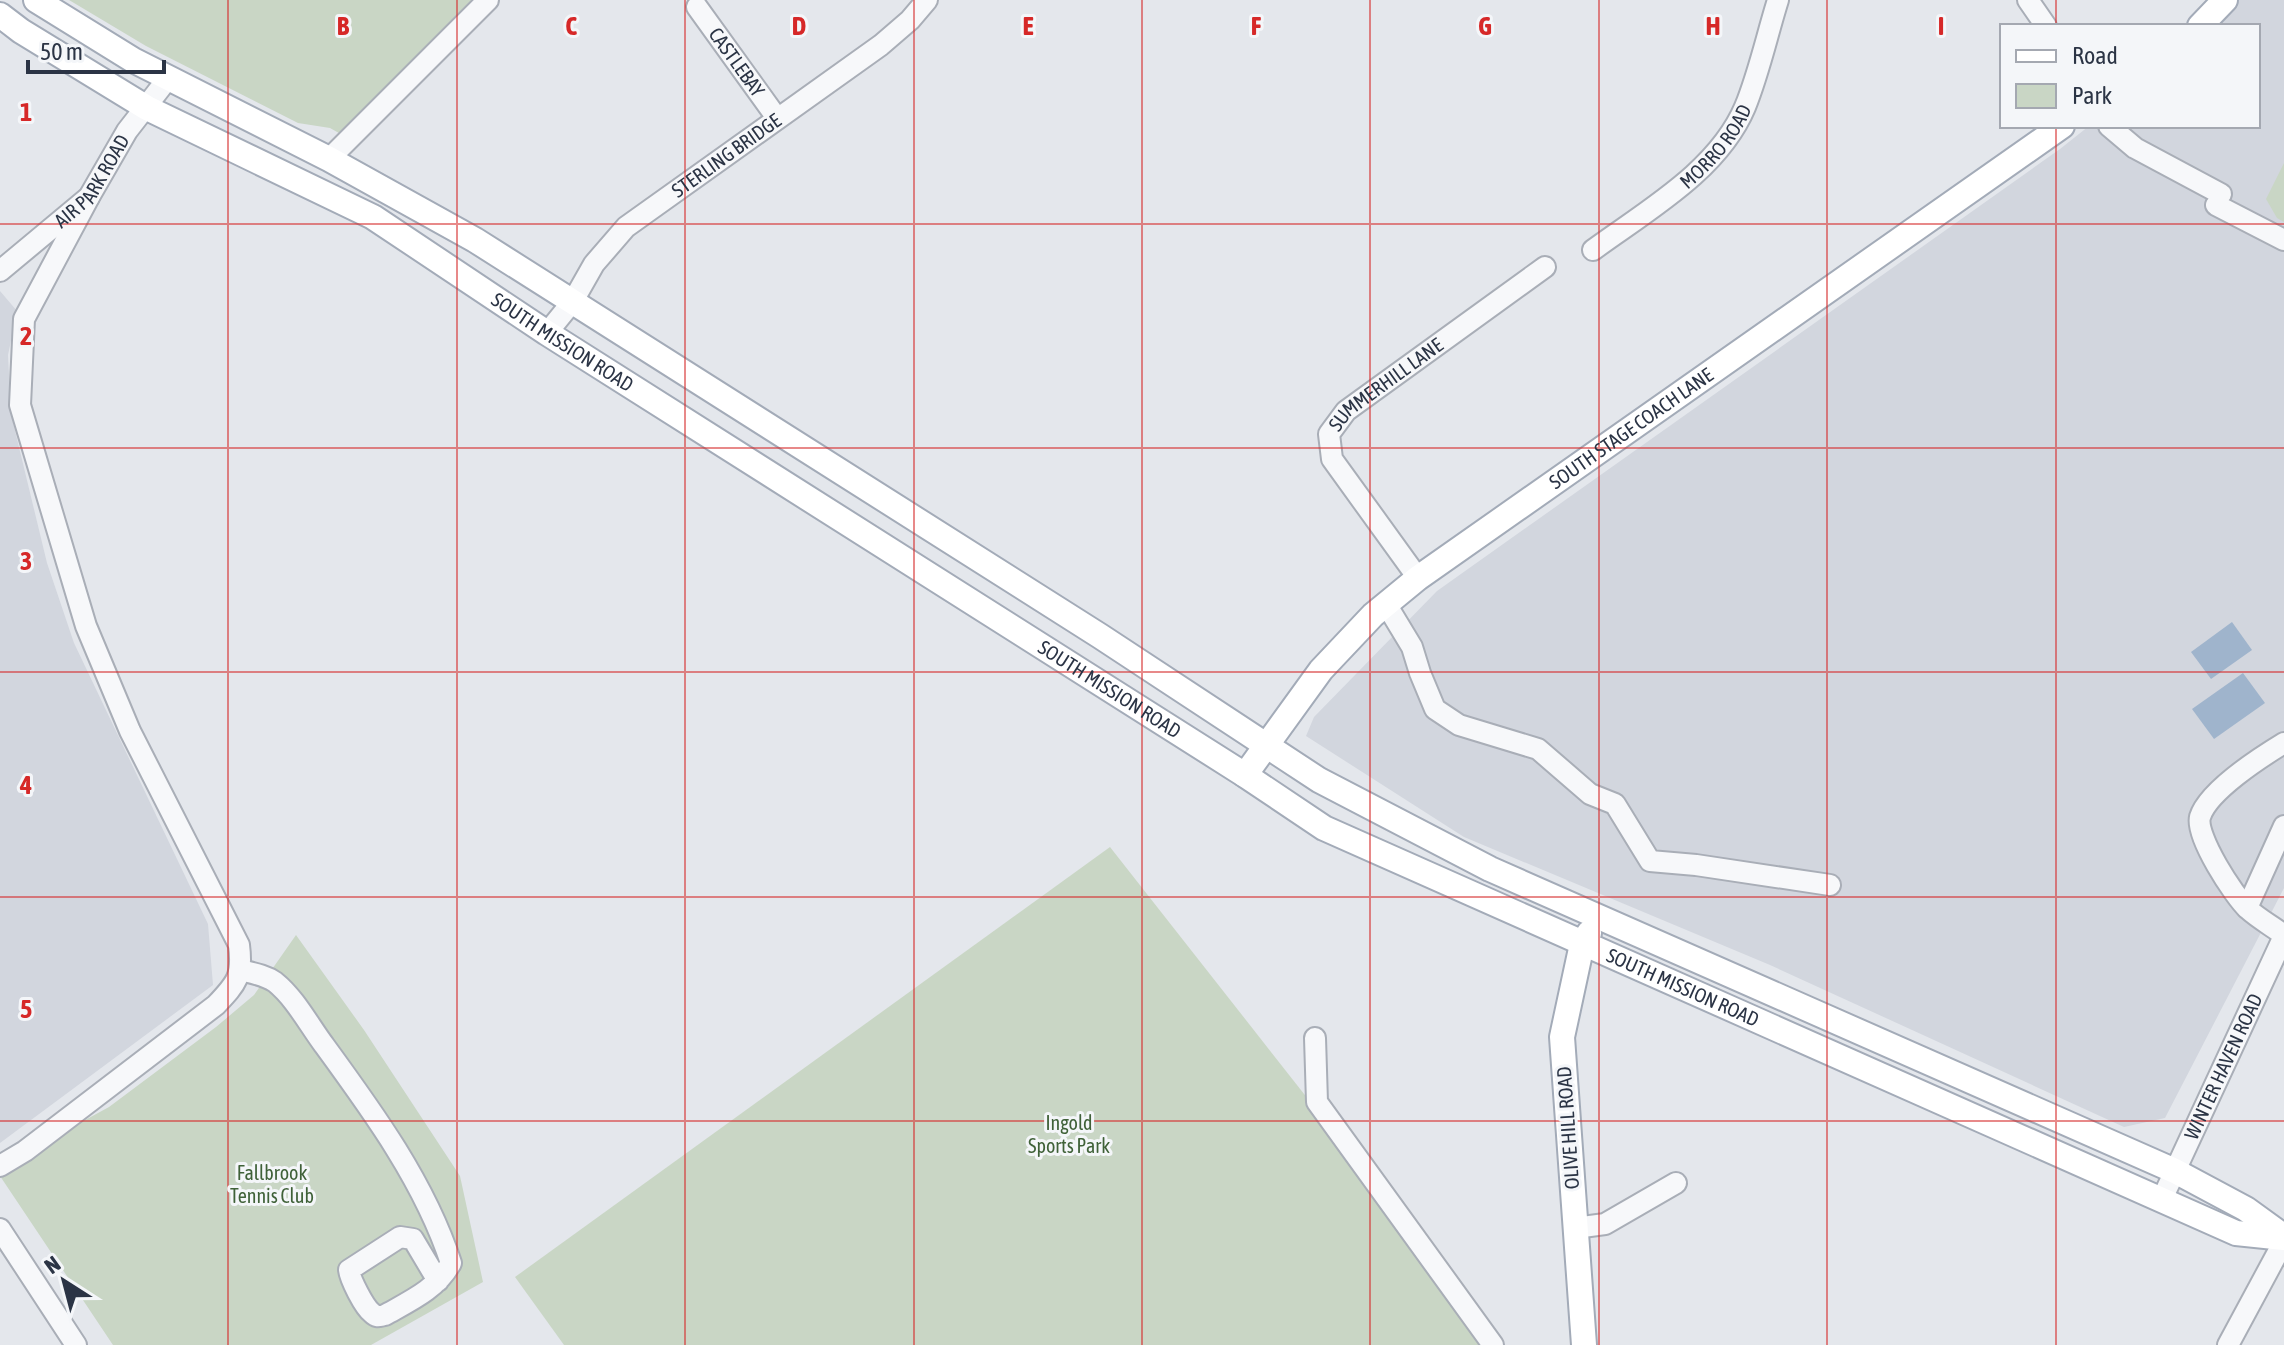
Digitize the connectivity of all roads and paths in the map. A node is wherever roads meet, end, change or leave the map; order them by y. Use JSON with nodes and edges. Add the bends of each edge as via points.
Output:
{"nodes":[{"id":1,"x":36,"y":0,"type":"edge"},
{"id":2,"x":488,"y":0,"type":"edge"},
{"id":3,"x":927,"y":0,"type":"edge"},
{"id":4,"x":1778,"y":0,"type":"edge"},
{"id":5,"x":2028,"y":0,"type":"edge"},
{"id":6,"x":2225,"y":0,"type":"edge"},
{"id":7,"x":697,"y":7,"type":"dead end"},
{"id":8,"x":0,"y":15,"type":"edge"},
{"id":9,"x":2045,"y":24,"type":"edge"},
{"id":10,"x":2202,"y":24,"type":"edge"},
{"id":11,"x":169,"y":77,"type":"junction"},
{"id":12,"x":147,"y":108,"type":"junction"},
{"id":13,"x":777,"y":118,"type":"junction"},
{"id":14,"x":2059,"y":128,"type":"edge"},
{"id":15,"x":2111,"y":128,"type":"edge"},
{"id":16,"x":329,"y":159,"type":"junction"},
{"id":17,"x":89,"y":197,"type":"junction"},
{"id":18,"x":2284,"y":240,"type":"edge"},
{"id":19,"x":1593,"y":250,"type":"dead end"},
{"id":20,"x":1545,"y":267,"type":"dead end"},
{"id":21,"x":0,"y":271,"type":"edge"},
{"id":22,"x":573,"y":301,"type":"junction"},
{"id":23,"x":547,"y":333,"type":"junction"},
{"id":24,"x":1418,"y":578,"type":"junction"},
{"id":25,"x":1386,"y":604,"type":"junction"},
{"id":26,"x":2284,"y":743,"type":"edge"},
{"id":27,"x":1267,"y":745,"type":"junction"},
{"id":28,"x":1245,"y":775,"type":"junction"},
{"id":29,"x":2284,"y":826,"type":"edge"},
{"id":30,"x":1830,"y":885,"type":"dead end"},
{"id":31,"x":2247,"y":908,"type":"junction"},
{"id":32,"x":1599,"y":918,"type":"junction"},
{"id":33,"x":2284,"y":935,"type":"edge"},
{"id":34,"x":1582,"y":944,"type":"junction"},
{"id":35,"x":240,"y":970,"type":"junction"},
{"id":36,"x":1315,"y":1038,"type":"dead end"},
{"id":37,"x":0,"y":1166,"type":"edge"},
{"id":38,"x":2175,"y":1171,"type":"junction"},
{"id":39,"x":1676,"y":1183,"type":"dead end"},
{"id":40,"x":2162,"y":1199,"type":"junction"},
{"id":41,"x":1575,"y":1228,"type":"junction"},
{"id":42,"x":0,"y":1229,"type":"edge"},
{"id":43,"x":2284,"y":1239,"type":"edge"},
{"id":44,"x":438,"y":1281,"type":"dead end"},
{"id":45,"x":76,"y":1345,"type":"edge"},
{"id":46,"x":1493,"y":1345,"type":"edge"},
{"id":47,"x":1584,"y":1345,"type":"edge"},
{"id":48,"x":2228,"y":1345,"type":"edge"}],
"edges":[{"from":1,"to":11,"type":"main road","name":"SOUTH MISSION ROAD"},
{"from":2,"to":16,"type":"street"},
{"from":3,"to":13,"type":"street","name":"STERLING BRIDGE","via":[[881,45]]},
{"from":4,"to":19,"type":"street","name":"MORRO ROAD","via":[[1744,109],[1715,154]]},
{"from":5,"to":9,"type":"street"},
{"from":6,"to":10,"type":"main road"},
{"from":7,"to":13,"type":"street","name":"CASTLEBAY"},
{"from":8,"to":12,"type":"main road","name":"SOUTH MISSION ROAD"},
{"from":11,"to":12,"type":"street","name":"AIR PARK ROAD"},
{"from":11,"to":16,"type":"main road","name":"SOUTH MISSION ROAD"},
{"from":12,"to":17,"type":"street","name":"AIR PARK ROAD","via":[[127,131]]},
{"from":12,"to":23,"type":"main road","name":"SOUTH MISSION ROAD","via":[[373,217]]},
{"from":13,"to":22,"type":"street","name":"STERLING BRIDGE","via":[[626,227],[594,264]]},
{"from":14,"to":24,"type":"main road","name":"SOUTH STAGE COACH LANE"},
{"from":15,"to":18,"type":"street"},
{"from":16,"to":22,"type":"main road","name":"SOUTH MISSION ROAD"},
{"from":17,"to":21,"type":"street","name":"AIR PARK ROAD"},
{"from":17,"to":35,"type":"street","via":[[24,319],[20,405],[86,626],[130,731],[239,945]]},
{"from":20,"to":24,"type":"street","name":"SUMMERHILL LANE","via":[[1346,411],[1329,434],[1332,459]]},
{"from":22,"to":23,"type":"street","name":"STERLING BRIDGE"},
{"from":22,"to":27,"type":"main road","name":"SOUTH MISSION ROAD"},
{"from":23,"to":28,"type":"main road","name":"SOUTH MISSION ROAD"},
{"from":24,"to":25,"type":"main road","name":"SOUTH STAGE COACH LANE"},
{"from":25,"to":27,"type":"main road","name":"SOUTH STAGE COACH LANE","via":[[1321,670]]},
{"from":25,"to":30,"type":"street","via":[[1412,647],[1435,709],[1459,725],[1538,749],[1590,794],[1615,804],[1650,861]]},
{"from":26,"to":31,"type":"street","via":[[2230,781],[2201,815],[2199,827],[2214,862]]},
{"from":27,"to":28,"type":"main road","name":"SOUTH STAGE COACH LANE"},
{"from":27,"to":32,"type":"main road","name":"SOUTH MISSION ROAD","via":[[1319,780],[1464,856]]},
{"from":28,"to":34,"type":"main road","name":"SOUTH MISSION ROAD","via":[[1324,828]]},
{"from":29,"to":31,"type":"street"},
{"from":31,"to":33,"type":"street"},
{"from":32,"to":34,"type":"main road","name":"OLIVE HILL ROAD"},
{"from":32,"to":38,"type":"main road","name":"SOUTH MISSION ROAD"},
{"from":33,"to":38,"type":"street","name":"WINTER HAVEN ROAD"},
{"from":34,"to":40,"type":"main road","name":"SOUTH MISSION ROAD"},
{"from":34,"to":41,"type":"main road","name":"OLIVE HILL ROAD","via":[[1562,1037]]},
{"from":35,"to":37,"type":"street","via":[[236,984],[216,1005]]},
{"from":35,"to":44,"type":"street","via":[[274,982],[293,1002],[369,1106],[442,1238],[451,1263]]},
{"from":36,"to":46,"type":"street","via":[[1317,1102]]},
{"from":38,"to":40,"type":"street","name":"WINTER HAVEN ROAD"},
{"from":38,"to":43,"type":"main road","name":"SOUTH MISSION ROAD","via":[[2246,1209]]},
{"from":39,"to":41,"type":"street","via":[[1605,1224]]},
{"from":40,"to":43,"type":"main road","name":"SOUTH MISSION ROAD","via":[[2236,1233]]},
{"from":41,"to":47,"type":"main road","name":"OLIVE HILL ROAD"},
{"from":42,"to":45,"type":"street"},
{"from":43,"to":48,"type":"street"}]}
